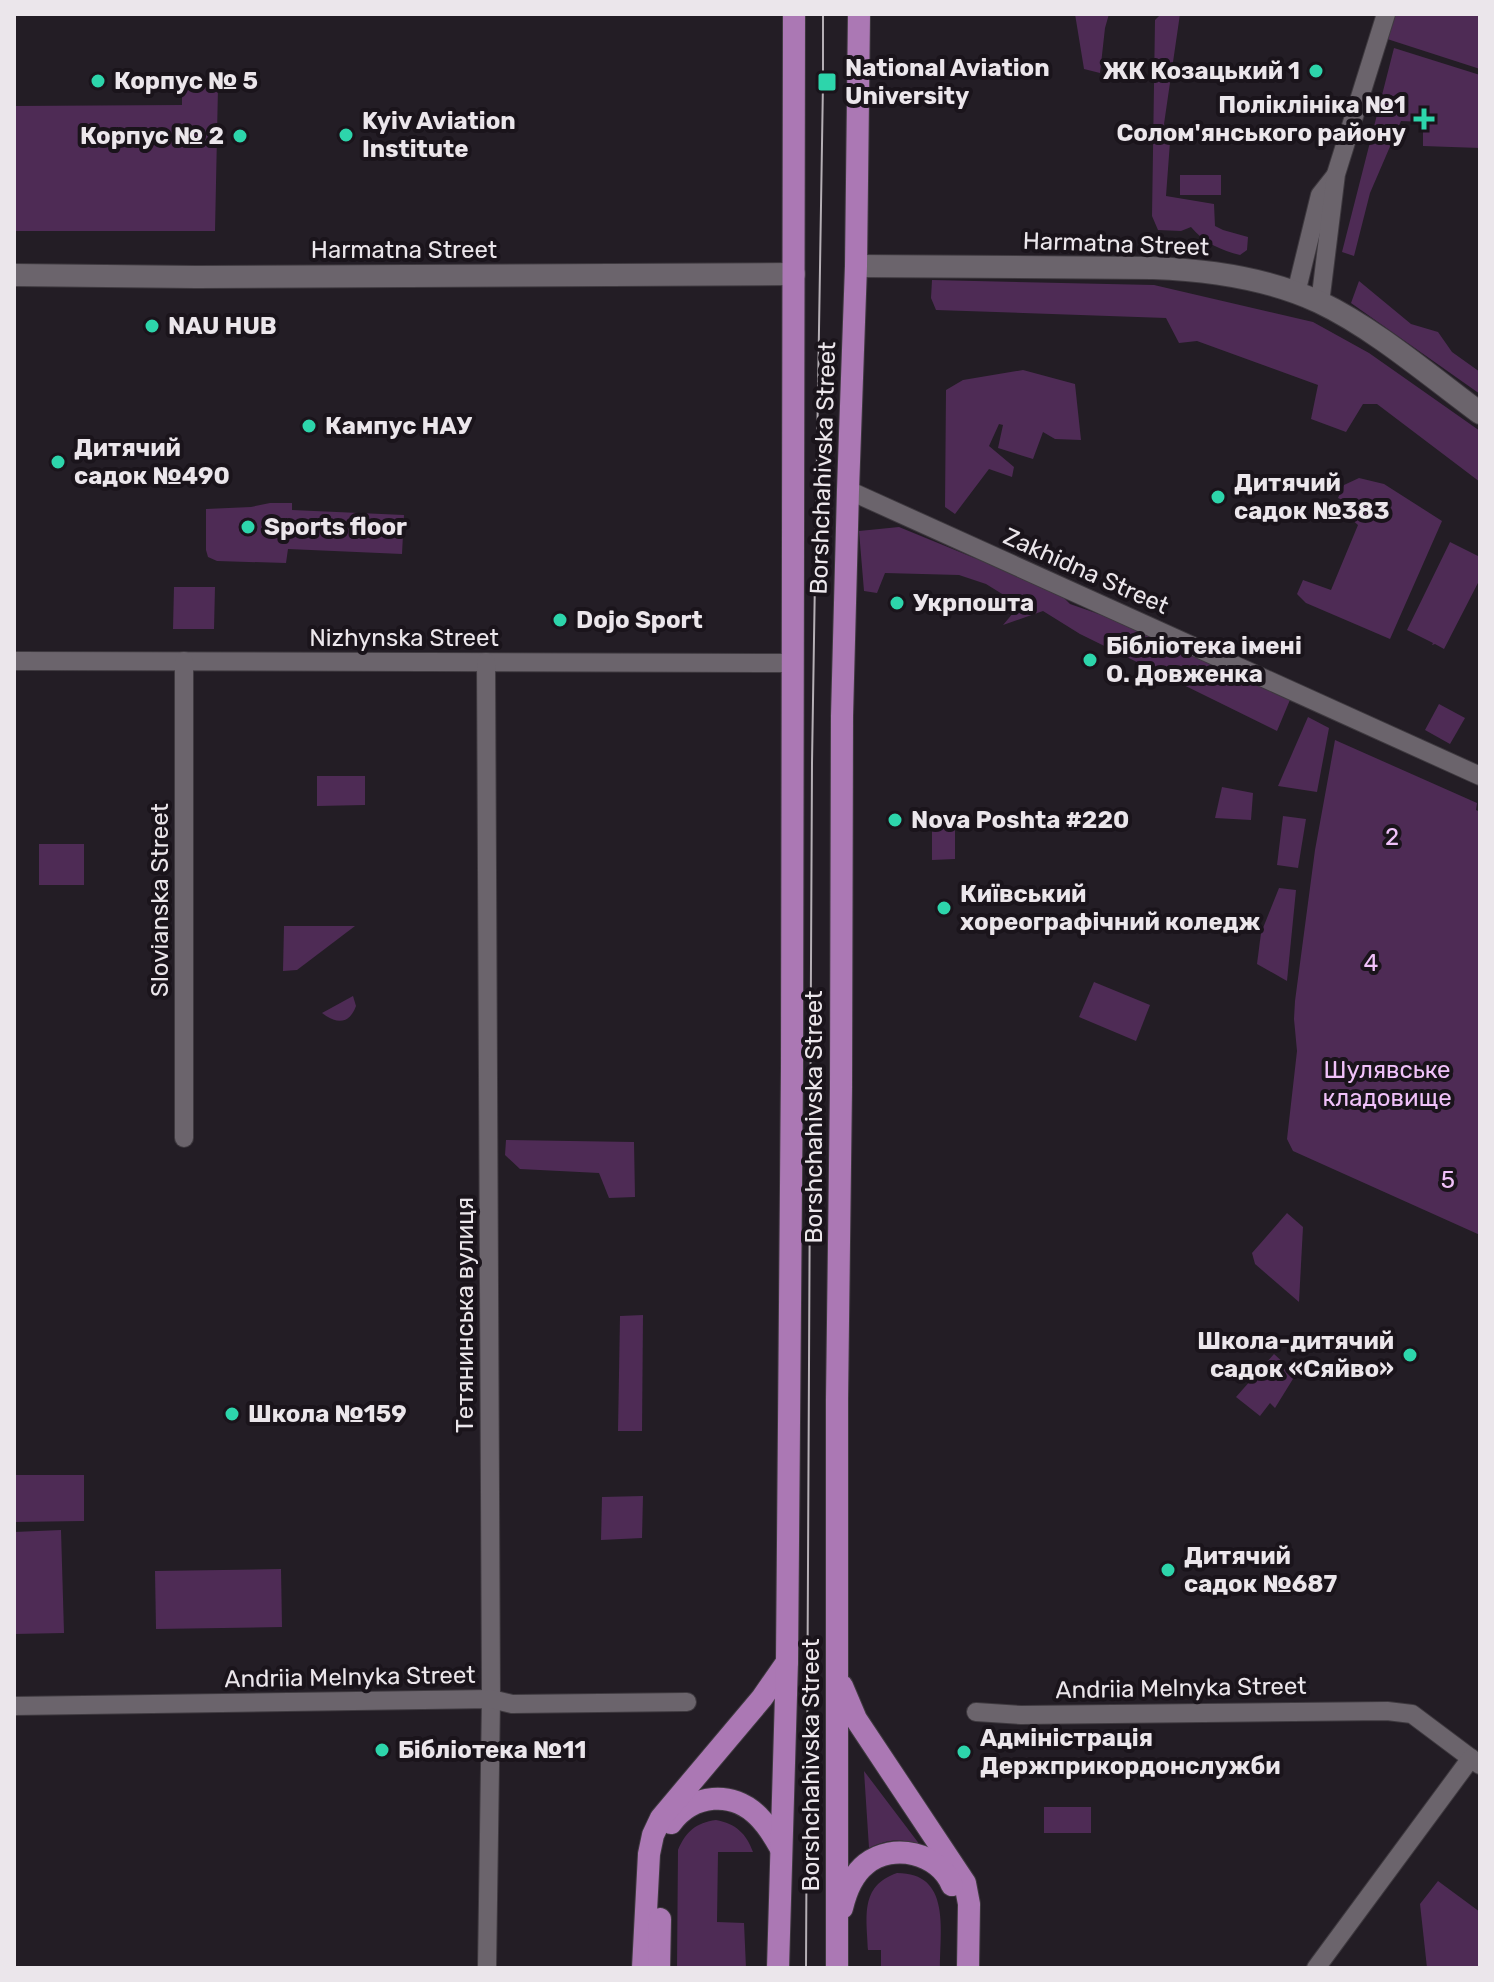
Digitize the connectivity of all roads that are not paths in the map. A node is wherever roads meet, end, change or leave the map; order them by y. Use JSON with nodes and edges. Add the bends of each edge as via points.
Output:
{"nodes":[{"id":1,"x":794,"y":14,"type":"edge"},
{"id":2,"x":859,"y":14,"type":"edge"},
{"id":3,"x":1386,"y":14,"type":"edge"},
{"id":4,"x":1336,"y":174,"type":"junction"},
{"id":5,"x":856,"y":266,"type":"junction"},
{"id":6,"x":794,"y":274,"type":"junction"},
{"id":7,"x":14,"y":275,"type":"edge"},
{"id":8,"x":1296,"y":293,"type":"junction"},
{"id":9,"x":1320,"y":303,"type":"junction"},
{"id":10,"x":1480,"y":413,"type":"edge"},
{"id":11,"x":848,"y":490,"type":"junction"},
{"id":12,"x":14,"y":661,"type":"edge"},
{"id":13,"x":184,"y":661,"type":"junction"},
{"id":14,"x":486,"y":662,"type":"junction"},
{"id":15,"x":793,"y":663,"type":"junction"},
{"id":16,"x":1480,"y":776,"type":"edge"},
{"id":17,"x":184,"y":1138,"type":"dead end"},
{"id":18,"x":787,"y":1661,"type":"junction"},
{"id":19,"x":837,"y":1676,"type":"junction"},
{"id":20,"x":491,"y":1699,"type":"junction"},
{"id":21,"x":687,"y":1702,"type":"dead end"},
{"id":22,"x":14,"y":1706,"type":"edge"},
{"id":23,"x":976,"y":1712,"type":"dead end"},
{"id":24,"x":1476,"y":1762,"type":"edge"},
{"id":25,"x":780,"y":1847,"type":"junction"},
{"id":26,"x":837,"y":1936,"type":"junction"},
{"id":27,"x":487,"y":1968,"type":"edge"},
{"id":28,"x":643,"y":1968,"type":"edge"},
{"id":29,"x":659,"y":1968,"type":"edge"},
{"id":30,"x":778,"y":1968,"type":"edge"},
{"id":31,"x":837,"y":1968,"type":"edge"},
{"id":32,"x":956,"y":1968,"type":"edge"},
{"id":33,"x":968,"y":1968,"type":"edge"},
{"id":34,"x":1316,"y":1968,"type":"edge"}],
"edges":[{"from":1,"to":6,"type":"main road","name":"Borshchahivska Street"},
{"from":2,"to":5,"type":"main road","name":"Borshchahivska Street"},
{"from":3,"to":4,"type":"street"},
{"from":4,"to":8,"type":"street","via":[[1320,195]]},
{"from":4,"to":9,"type":"street"},
{"from":5,"to":8,"type":"main road","name":"Harmatna Street","via":[[1189,269]]},
{"from":5,"to":11,"type":"main road","name":"Borshchahivska Street"},
{"from":6,"to":7,"type":"main road","name":"Harmatna Street"},
{"from":6,"to":15,"type":"main road","name":"Borshchahivska Street"},
{"from":8,"to":9,"type":"main road","name":"Harmatna Street"},
{"from":9,"to":10,"type":"main road","name":"Harmatna Street"},
{"from":11,"to":16,"type":"street","name":"Zakhidna Street"},
{"from":11,"to":19,"type":"main road","name":"Borshchahivska Street"},
{"from":12,"to":13,"type":"street","name":"Nizhynska Street"},
{"from":13,"to":14,"type":"street","name":"Nizhynska Street"},
{"from":13,"to":17,"type":"street","name":"Slovianska Street"},
{"from":14,"to":15,"type":"street","name":"Nizhynska Street"},
{"from":14,"to":20,"type":"street","name":"Тетянинська вулиця"},
{"from":15,"to":18,"type":"main road","name":"Borshchahivska Street"},
{"from":18,"to":25,"type":"main road","name":"Borshchahivska Street"},
{"from":18,"to":28,"type":"main road","via":[[661,1818],[653,1835]]},
{"from":19,"to":26,"type":"main road","name":"Borshchahivska Street"},
{"from":19,"to":33,"type":"main road","via":[[856,1719],[965,1883]]},
{"from":20,"to":21,"type":"street","name":"Andriia Melnyka Street","via":[[512,1704]]},
{"from":20,"to":22,"type":"street","name":"Andriia Melnyka Street"},
{"from":20,"to":27,"type":"street","name":"Тетянинська вулиця"},
{"from":23,"to":24,"type":"street","name":"Andriia Melnyka Street","via":[[1387,1711],[1412,1714]]},
{"from":24,"to":34,"type":"street"},
{"from":25,"to":29,"type":"main road","via":[[758,1815],[722,1797],[695,1803],[673,1820],[661,1855]]},
{"from":25,"to":30,"type":"main road","name":"Borshchahivska Street"},
{"from":26,"to":31,"type":"main road","name":"Borshchahivska Street"},
{"from":26,"to":32,"type":"main road","via":[[845,1894],[867,1863],[884,1854],[921,1855],[950,1880],[957,1897]]}]}
